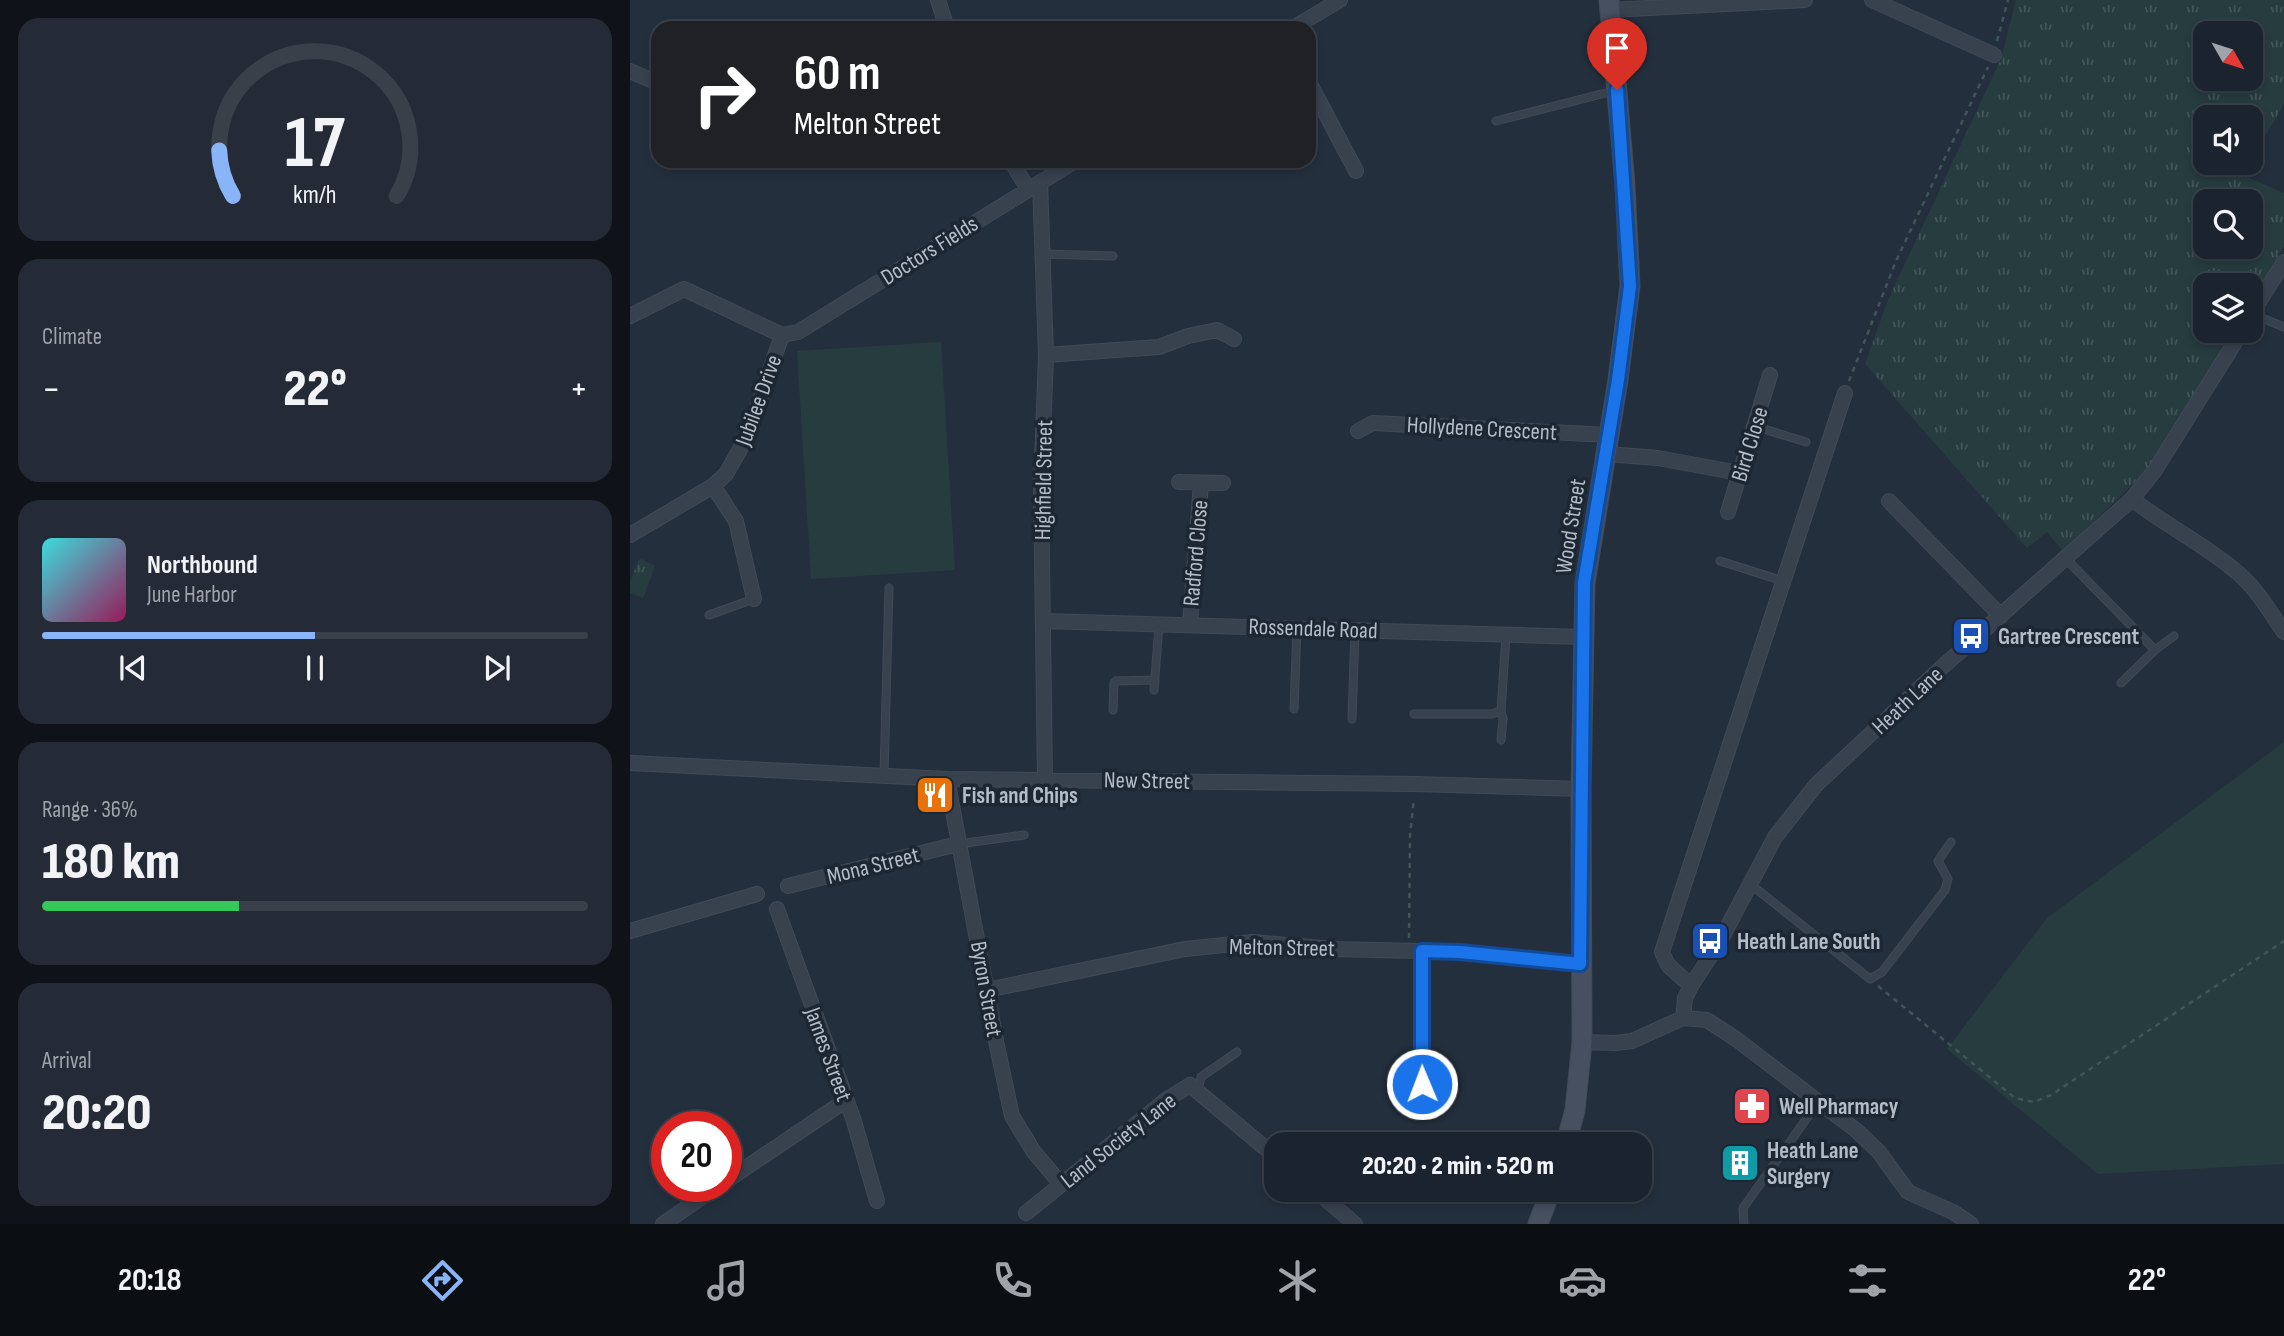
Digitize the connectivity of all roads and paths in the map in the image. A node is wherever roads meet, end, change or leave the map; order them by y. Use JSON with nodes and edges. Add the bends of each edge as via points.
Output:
{"nodes":[{"id":1,"x":938,"y":0,"type":"edge"},
{"id":2,"x":1340,"y":0,"type":"edge"},
{"id":3,"x":1805,"y":0,"type":"edge"},
{"id":4,"x":1872,"y":0,"type":"edge"},
{"id":5,"x":2008,"y":0,"type":"edge"},
{"id":6,"x":1610,"y":5,"type":"edge"},
{"id":7,"x":945,"y":21,"type":"edge"},
{"id":8,"x":1305,"y":21,"type":"edge"},
{"id":9,"x":1994,"y":55,"type":"junction"},
{"id":10,"x":630,"y":71,"type":"edge"},
{"id":11,"x":651,"y":80,"type":"edge"},
{"id":12,"x":1617,"y":90,"type":"junction"},
{"id":13,"x":1316,"y":95,"type":"edge"},
{"id":14,"x":1496,"y":121,"type":"dead end"},
{"id":15,"x":1017,"y":168,"type":"edge"},
{"id":16,"x":1064,"y":168,"type":"edge"},
{"id":17,"x":1356,"y":171,"type":"dead end"},
{"id":18,"x":1034,"y":186,"type":"junction"},
{"id":19,"x":1043,"y":254,"type":"junction"},
{"id":20,"x":1113,"y":256,"type":"dead end"},
{"id":21,"x":2284,"y":262,"type":"edge"},
{"id":22,"x":2263,"y":296,"type":"edge"},
{"id":23,"x":630,"y":316,"type":"edge"},
{"id":24,"x":2263,"y":319,"type":"edge"},
{"id":25,"x":2284,"y":327,"type":"edge"},
{"id":26,"x":782,"y":335,"type":"junction"},
{"id":27,"x":1234,"y":339,"type":"dead end"},
{"id":28,"x":2234,"y":343,"type":"edge"},
{"id":29,"x":1046,"y":355,"type":"junction"},
{"id":30,"x":1770,"y":375,"type":"dead end"},
{"id":31,"x":1845,"y":393,"type":"joint"},
{"id":32,"x":1754,"y":426,"type":"junction"},
{"id":33,"x":1358,"y":431,"type":"dead end"},
{"id":34,"x":1806,"y":442,"type":"dead end"},
{"id":35,"x":1608,"y":444,"type":"junction"},
{"id":36,"x":1739,"y":473,"type":"junction"},
{"id":37,"x":1179,"y":482,"type":"dead end"},
{"id":38,"x":1223,"y":482,"type":"dead end"},
{"id":39,"x":1201,"y":483,"type":"junction"},
{"id":40,"x":713,"y":486,"type":"junction"},
{"id":41,"x":2132,"y":499,"type":"junction"},
{"id":42,"x":1889,"y":501,"type":"dead end"},
{"id":43,"x":1728,"y":512,"type":"dead end"},
{"id":44,"x":630,"y":535,"type":"edge"},
{"id":45,"x":2066,"y":559,"type":"junction"},
{"id":46,"x":1720,"y":561,"type":"dead end"},
{"id":47,"x":1783,"y":581,"type":"junction"},
{"id":48,"x":889,"y":588,"type":"dead end"},
{"id":49,"x":754,"y":599,"type":"joint"},
{"id":50,"x":709,"y":615,"type":"dead end"},
{"id":51,"x":2001,"y":616,"type":"junction"},
{"id":52,"x":1043,"y":621,"type":"junction"},
{"id":53,"x":1159,"y":624,"type":"junction"},
{"id":54,"x":1190,"y":624,"type":"junction"},
{"id":55,"x":1297,"y":628,"type":"junction"},
{"id":56,"x":1355,"y":630,"type":"junction"},
{"id":57,"x":2284,"y":632,"type":"edge"},
{"id":58,"x":1506,"y":634,"type":"junction"},
{"id":59,"x":2174,"y":636,"type":"dead end"},
{"id":60,"x":1583,"y":637,"type":"junction"},
{"id":61,"x":2155,"y":650,"type":"junction"},
{"id":62,"x":1155,"y":680,"type":"junction"},
{"id":63,"x":2121,"y":683,"type":"dead end"},
{"id":64,"x":1154,"y":690,"type":"dead end"},
{"id":65,"x":1294,"y":709,"type":"dead end"},
{"id":66,"x":1113,"y":710,"type":"dead end"},
{"id":67,"x":1501,"y":711,"type":"junction"},
{"id":68,"x":1414,"y":714,"type":"dead end"},
{"id":69,"x":1352,"y":719,"type":"dead end"},
{"id":70,"x":1501,"y":740,"type":"dead end"},
{"id":71,"x":630,"y":763,"type":"edge"},
{"id":72,"x":884,"y":775,"type":"junction"},
{"id":73,"x":947,"y":779,"type":"junction"},
{"id":74,"x":1045,"y":779,"type":"junction"},
{"id":75,"x":1415,"y":784,"type":"junction"},
{"id":76,"x":1581,"y":789,"type":"junction"},
{"id":77,"x":1024,"y":835,"type":"dead end"},
{"id":78,"x":1951,"y":842,"type":"dead end"},
{"id":79,"x":958,"y":844,"type":"junction"},
{"id":80,"x":1749,"y":883,"type":"junction"},
{"id":81,"x":788,"y":886,"type":"dead end"},
{"id":82,"x":757,"y":894,"type":"dead end"},
{"id":83,"x":777,"y":909,"type":"dead end"},
{"id":84,"x":630,"y":931,"type":"edge"},
{"id":85,"x":2284,"y":941,"type":"edge"},
{"id":86,"x":1416,"y":951,"type":"junction"},
{"id":87,"x":1580,"y":964,"type":"junction"},
{"id":88,"x":1870,"y":979,"type":"junction"},
{"id":89,"x":1691,"y":986,"type":"junction"},
{"id":90,"x":987,"y":990,"type":"junction"},
{"id":91,"x":1683,"y":1018,"type":"junction"},
{"id":92,"x":1581,"y":1042,"type":"junction"},
{"id":93,"x":1237,"y":1052,"type":"dead end"},
{"id":94,"x":1198,"y":1092,"type":"junction"},
{"id":95,"x":845,"y":1101,"type":"junction"},
{"id":96,"x":1819,"y":1101,"type":"junction"},
{"id":97,"x":1439,"y":1111,"type":"dead end"},
{"id":98,"x":1569,"y":1132,"type":"edge"},
{"id":99,"x":1264,"y":1147,"type":"edge"},
{"id":100,"x":742,"y":1170,"type":"edge"},
{"id":101,"x":1061,"y":1184,"type":"junction"},
{"id":102,"x":877,"y":1200,"type":"dead end"},
{"id":103,"x":695,"y":1202,"type":"edge"},
{"id":104,"x":1329,"y":1202,"type":"edge"},
{"id":105,"x":1546,"y":1202,"type":"edge"},
{"id":106,"x":1026,"y":1213,"type":"dead end"},
{"id":107,"x":1963,"y":1222,"type":"edge"},
{"id":108,"x":663,"y":1224,"type":"edge"},
{"id":109,"x":1355,"y":1224,"type":"edge"},
{"id":110,"x":1538,"y":1224,"type":"edge"},
{"id":111,"x":1744,"y":1224,"type":"edge"}],
"edges":[{"from":1,"to":7,"type":"street"},
{"from":2,"to":8,"type":"street"},
{"from":3,"to":6,"type":"street"},
{"from":4,"to":9,"type":"street"},
{"from":5,"to":9,"type":"path"},
{"from":6,"to":12,"type":"street","name":"Wood Street"},
{"from":9,"to":31,"type":"path","via":[[1896,261]]},
{"from":10,"to":11,"type":"street"},
{"from":12,"to":14,"type":"lane"},
{"from":12,"to":35,"type":"street","name":"Wood Street","via":[[1630,286]]},
{"from":13,"to":17,"type":"street"},
{"from":15,"to":18,"type":"street"},
{"from":16,"to":18,"type":"street","name":"Doctors Fields"},
{"from":18,"to":19,"type":"street","name":"Highfield Street"},
{"from":18,"to":26,"type":"street","name":"Doctors Fields","via":[[799,332]]},
{"from":19,"to":20,"type":"lane"},
{"from":19,"to":29,"type":"street","name":"Highfield Street"},
{"from":21,"to":22,"type":"street"},
{"from":23,"to":26,"type":"street","via":[[684,289]]},
{"from":24,"to":25,"type":"lane"},
{"from":26,"to":40,"type":"street","name":"Jubilee Drive","via":[[747,438],[726,474]]},
{"from":27,"to":29,"type":"street","via":[[1217,330],[1159,347]]},
{"from":28,"to":41,"type":"street","name":"Heath Lane"},
{"from":29,"to":52,"type":"street","name":"Highfield Street","via":[[1041,487]]},
{"from":30,"to":32,"type":"street","name":"Bird Close"},
{"from":31,"to":47,"type":"street"},
{"from":32,"to":34,"type":"lane"},
{"from":32,"to":36,"type":"street","name":"Bird Close"},
{"from":33,"to":35,"type":"street","name":"Hollydene Crescent","via":[[1373,423]]},
{"from":35,"to":36,"type":"street","name":"Hollydene Crescent"},
{"from":35,"to":60,"type":"street","name":"Wood Street","via":[[1584,583]]},
{"from":36,"to":43,"type":"street","name":"Bird Close"},
{"from":37,"to":39,"type":"street","name":"Radford Close"},
{"from":38,"to":39,"type":"street","name":"Radford Close"},
{"from":39,"to":54,"type":"street","name":"Radford Close"},
{"from":40,"to":44,"type":"street","name":"Jubilee Drive"},
{"from":40,"to":49,"type":"street","via":[[736,522]]},
{"from":41,"to":45,"type":"street","name":"Heath Lane"},
{"from":41,"to":57,"type":"street","via":[[2238,573]]},
{"from":42,"to":51,"type":"street"},
{"from":45,"to":51,"type":"street","name":"Heath Lane"},
{"from":45,"to":61,"type":"lane"},
{"from":46,"to":47,"type":"lane"},
{"from":47,"to":89,"type":"street","via":[[1662,952],[1668,965]]},
{"from":48,"to":72,"type":"lane"},
{"from":49,"to":50,"type":"lane"},
{"from":51,"to":80,"type":"street","name":"Heath Lane","via":[[1816,785],[1775,837]]},
{"from":52,"to":53,"type":"street","name":"Rossendale Road"},
{"from":52,"to":74,"type":"street","name":"Highfield Street"},
{"from":53,"to":54,"type":"street","name":"Rossendale Road"},
{"from":53,"to":62,"type":"lane"},
{"from":54,"to":55,"type":"street","name":"Rossendale Road"},
{"from":55,"to":56,"type":"street","name":"Rossendale Road"},
{"from":55,"to":65,"type":"lane"},
{"from":56,"to":58,"type":"street","name":"Rossendale Road"},
{"from":56,"to":69,"type":"lane"},
{"from":58,"to":60,"type":"street","name":"Rossendale Road"},
{"from":58,"to":67,"type":"lane"},
{"from":59,"to":61,"type":"lane"},
{"from":60,"to":76,"type":"street","name":"Wood Street"},
{"from":61,"to":63,"type":"lane"},
{"from":62,"to":64,"type":"lane"},
{"from":62,"to":66,"type":"lane","via":[[1116,681]]},
{"from":67,"to":68,"type":"lane","via":[[1492,715]]},
{"from":67,"to":70,"type":"lane"},
{"from":71,"to":72,"type":"street","name":"New Street"},
{"from":72,"to":73,"type":"street","name":"New Street"},
{"from":73,"to":74,"type":"street","name":"New Street"},
{"from":73,"to":79,"type":"street","name":"Byron Street"},
{"from":74,"to":75,"type":"street","name":"New Street"},
{"from":75,"to":76,"type":"street","name":"New Street"},
{"from":75,"to":86,"type":"path","via":[[1410,835]]},
{"from":76,"to":87,"type":"street","name":"Wood Street"},
{"from":77,"to":79,"type":"lane"},
{"from":78,"to":88,"type":"lane","via":[[1937,861],[1948,878],[1945,890],[1882,972]]},
{"from":79,"to":81,"type":"street","name":"Mona Street"},
{"from":79,"to":90,"type":"street","name":"Byron Street"},
{"from":80,"to":88,"type":"lane"},
{"from":80,"to":89,"type":"street","name":"Heath Lane"},
{"from":82,"to":84,"type":"street"},
{"from":83,"to":95,"type":"street","name":"James Street"},
{"from":85,"to":88,"type":"path","via":[[2034,1102],[2015,1098]]},
{"from":86,"to":87,"type":"street","name":"Melton Street"},
{"from":86,"to":90,"type":"street","name":"Melton Street","via":[[1253,942],[1185,949]]},
{"from":86,"to":97,"type":"lane","via":[[1422,1084]]},
{"from":87,"to":92,"type":"street","name":"Wood Street"},
{"from":89,"to":91,"type":"street","name":"Heath Lane"},
{"from":90,"to":101,"type":"street","name":"Byron Street","via":[[1012,1116]]},
{"from":91,"to":92,"type":"street","via":[[1632,1041]]},
{"from":91,"to":96,"type":"street","via":[[1713,1023]]},
{"from":92,"to":98,"type":"street","name":"Wood Street"},
{"from":93,"to":94,"type":"lane","via":[[1201,1077]]},
{"from":94,"to":99,"type":"street","name":"Land Society Lane"},
{"from":94,"to":101,"type":"street","name":"Land Society Lane","via":[[1190,1085],[1166,1100]]},
{"from":95,"to":100,"type":"street"},
{"from":95,"to":102,"type":"street","name":"James Street"},
{"from":96,"to":107,"type":"street","via":[[1870,1142],[1908,1192]]},
{"from":96,"to":111,"type":"lane","via":[[1743,1208]]},
{"from":101,"to":106,"type":"street","name":"Land Society Lane"},
{"from":103,"to":108,"type":"street"},
{"from":104,"to":109,"type":"street"},
{"from":105,"to":110,"type":"street"}]}
